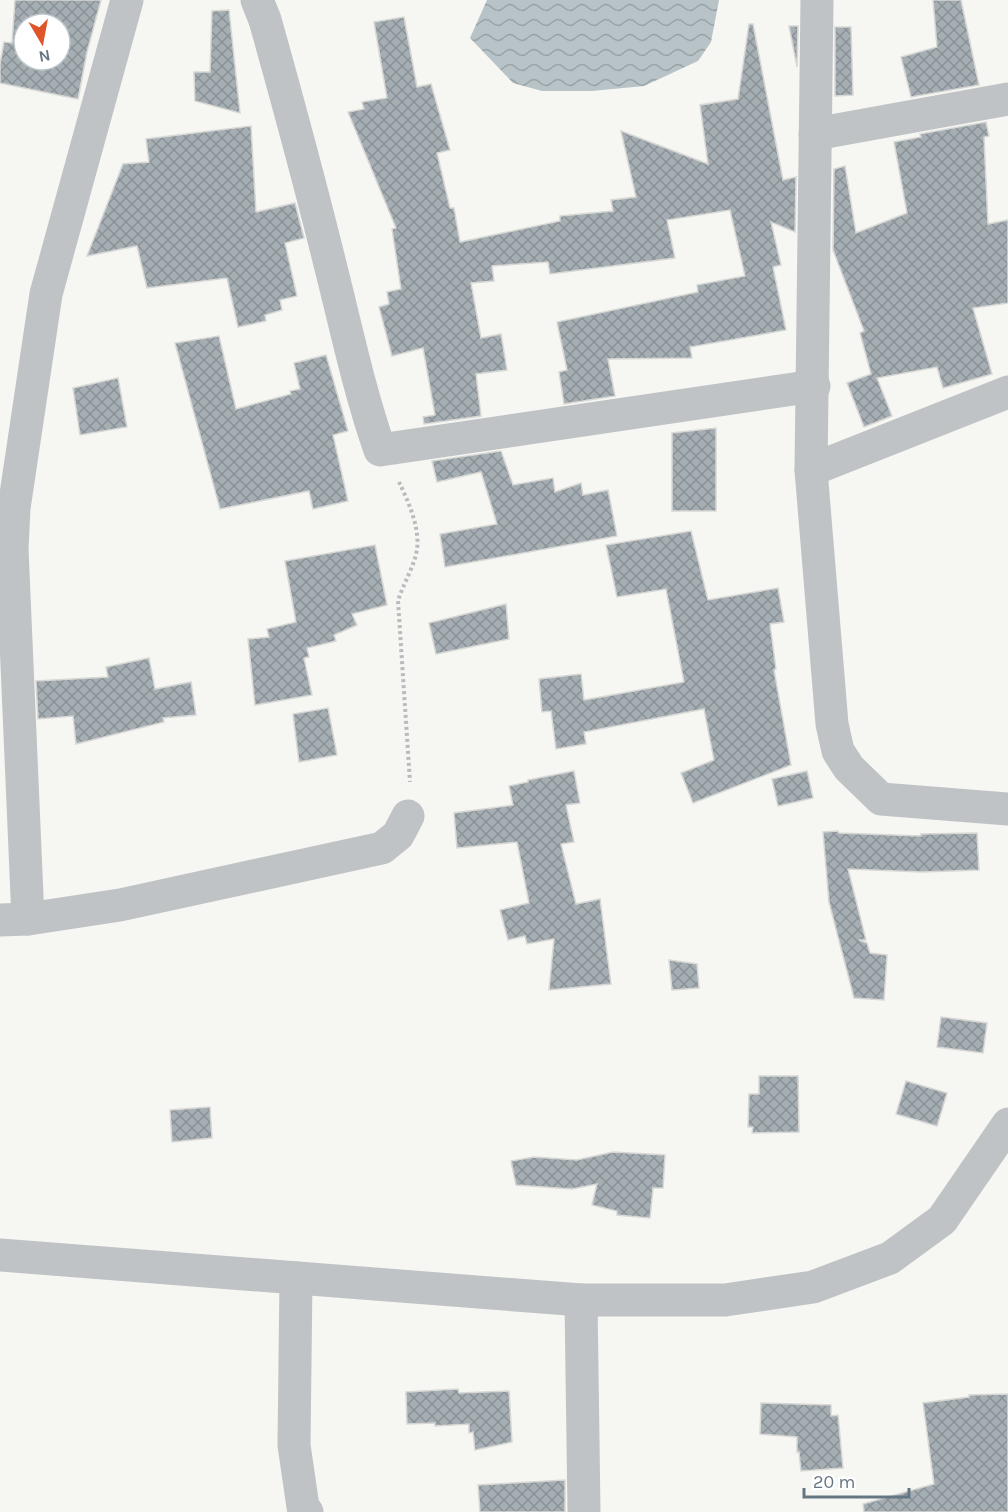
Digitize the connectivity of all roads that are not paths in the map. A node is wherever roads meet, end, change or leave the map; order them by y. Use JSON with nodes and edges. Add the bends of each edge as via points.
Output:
{"nodes":[{"id":1,"x":127,"y":0,"type":"edge"},
{"id":2,"x":257,"y":0,"type":"edge"},
{"id":3,"x":817,"y":0,"type":"edge"},
{"id":4,"x":1008,"y":99,"type":"edge"},
{"id":5,"x":815,"y":134,"type":"junction"},
{"id":6,"x":814,"y":386,"type":"junction"},
{"id":7,"x":1008,"y":392,"type":"edge"},
{"id":8,"x":811,"y":470,"type":"junction"},
{"id":9,"x":1008,"y":810,"type":"edge"},
{"id":10,"x":408,"y":816,"type":"road end"},
{"id":11,"x":14,"y":920,"type":"edge"},
{"id":12,"x":1008,"y":1124,"type":"edge"},
{"id":13,"x":0,"y":1255,"type":"edge"},
{"id":14,"x":296,"y":1278,"type":"junction"},
{"id":15,"x":581,"y":1300,"type":"junction"},
{"id":16,"x":307,"y":1512,"type":"edge"},
{"id":17,"x":584,"y":1512,"type":"edge"}],
"edges":[{"from":1,"to":11,"type":"street","via":[[46,294],[14,508]]},
{"from":2,"to":6,"type":"street","via":[[380,450]]},
{"from":3,"to":5,"type":"street"},
{"from":4,"to":5,"type":"street"},
{"from":5,"to":6,"type":"street"},
{"from":6,"to":8,"type":"street"},
{"from":7,"to":8,"type":"street"},
{"from":8,"to":9,"type":"street","via":[[832,724],[838,751],[849,768],[881,799]]},
{"from":10,"to":11,"type":"street","via":[[398,835],[382,848],[120,905]]},
{"from":12,"to":15,"type":"street","via":[[942,1220],[890,1258],[813,1287],[725,1300]]},
{"from":13,"to":14,"type":"street"},
{"from":14,"to":15,"type":"street"},
{"from":14,"to":16,"type":"street","via":[[294,1445]]},
{"from":15,"to":17,"type":"street"}]}
